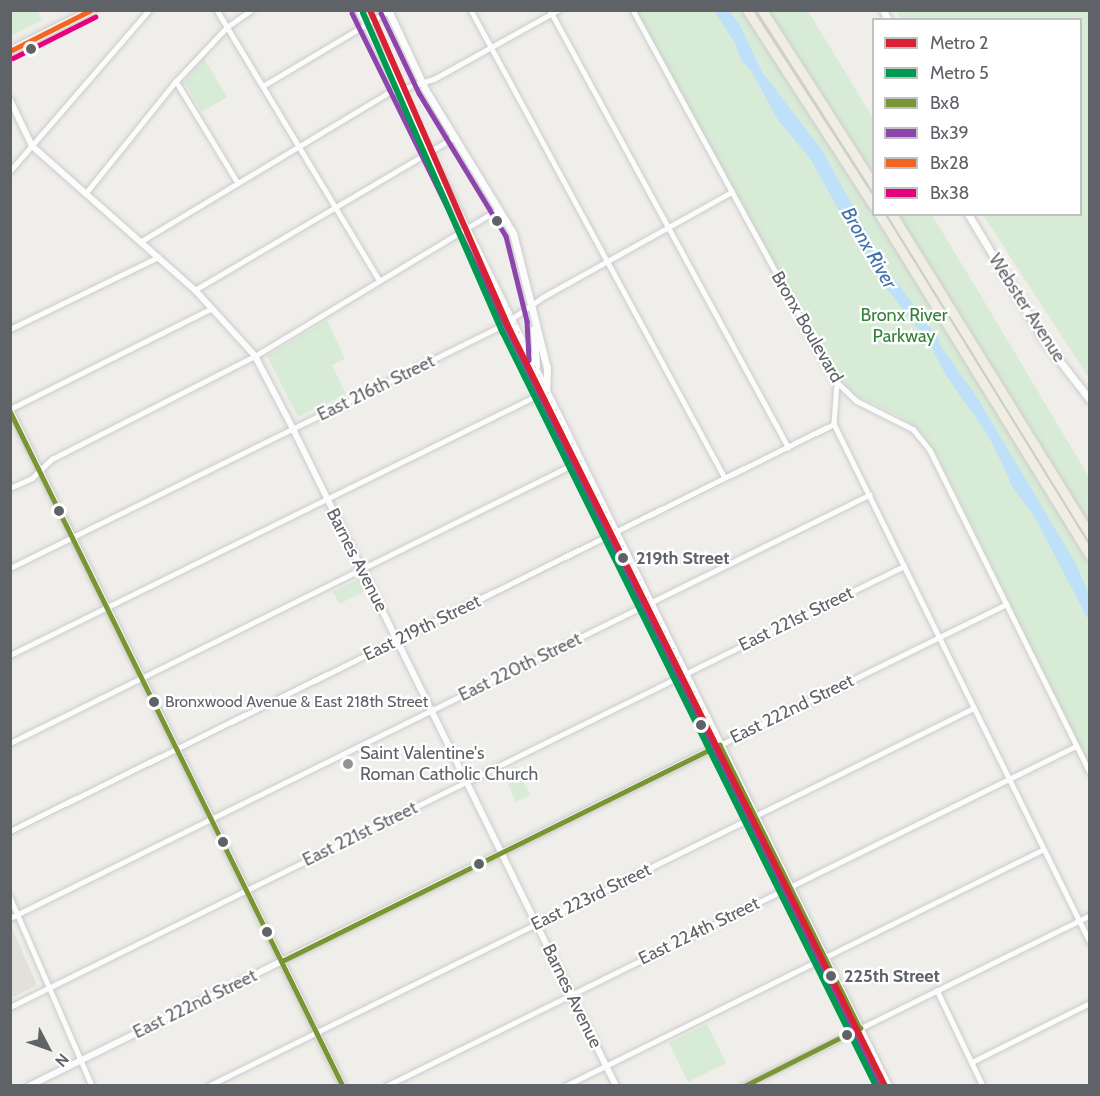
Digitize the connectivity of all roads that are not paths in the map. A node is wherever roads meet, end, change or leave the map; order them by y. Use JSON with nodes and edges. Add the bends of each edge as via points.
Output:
{"nodes":[{"id":1,"x":149,"y":10,"type":"edge"},
{"id":2,"x":217,"y":10,"type":"edge"},
{"id":3,"x":251,"y":10,"type":"edge"},
{"id":4,"x":359,"y":10,"type":"edge"},
{"id":5,"x":471,"y":10,"type":"edge"},
{"id":6,"x":558,"y":10,"type":"edge"},
{"id":7,"x":633,"y":10,"type":"edge"},
{"id":8,"x":747,"y":10,"type":"edge"},
{"id":9,"x":762,"y":10,"type":"edge"},
{"id":10,"x":388,"y":11,"type":"edge"},
{"id":11,"x":87,"y":12,"type":"edge"},
{"id":12,"x":551,"y":12,"type":"edge"},
{"id":13,"x":366,"y":24,"type":"junction"},
{"id":14,"x":227,"y":27,"type":"junction"},
{"id":15,"x":491,"y":47,"type":"junction"},
{"id":16,"x":10,"y":51,"type":"edge"},
{"id":17,"x":176,"y":81,"type":"junction"},
{"id":18,"x":422,"y":84,"type":"junction"},
{"id":19,"x":263,"y":86,"type":"junction"},
{"id":20,"x":399,"y":91,"type":"junction"},
{"id":21,"x":10,"y":100,"type":"edge"},
{"id":22,"x":455,"y":136,"type":"junction"},
{"id":23,"x":32,"y":146,"type":"junction"},
{"id":24,"x":299,"y":147,"type":"junction"},
{"id":25,"x":430,"y":152,"type":"junction"},
{"id":26,"x":10,"y":171,"type":"edge"},
{"id":27,"x":238,"y":183,"type":"junction"},
{"id":28,"x":872,"y":183,"type":"edge"},
{"id":29,"x":732,"y":192,"type":"junction"},
{"id":30,"x":85,"y":194,"type":"junction"},
{"id":31,"x":872,"y":204,"type":"edge"},
{"id":32,"x":335,"y":207,"type":"junction"},
{"id":33,"x":500,"y":209,"type":"junction"},
{"id":34,"x":880,"y":216,"type":"edge"},
{"id":35,"x":893,"y":216,"type":"edge"},
{"id":36,"x":969,"y":216,"type":"edge"},
{"id":37,"x":669,"y":227,"type":"junction"},
{"id":38,"x":467,"y":229,"type":"junction"},
{"id":39,"x":140,"y":242,"type":"junction"},
{"id":40,"x":158,"y":257,"type":"junction"},
{"id":41,"x":608,"y":262,"type":"junction"},
{"id":42,"x":379,"y":280,"type":"junction"},
{"id":43,"x":195,"y":290,"type":"junction"},
{"id":44,"x":530,"y":306,"type":"junction"},
{"id":45,"x":211,"y":309,"type":"junction"},
{"id":46,"x":534,"y":320,"type":"junction"},
{"id":47,"x":512,"y":321,"type":"junction"},
{"id":48,"x":10,"y":329,"type":"edge"},
{"id":49,"x":255,"y":356,"type":"junction"},
{"id":50,"x":536,"y":371,"type":"junction"},
{"id":51,"x":837,"y":383,"type":"junction"},
{"id":52,"x":546,"y":391,"type":"junction"},
{"id":53,"x":1089,"y":400,"type":"edge"},
{"id":54,"x":10,"y":409,"type":"edge"},
{"id":55,"x":834,"y":424,"type":"junction"},
{"id":56,"x":293,"y":429,"type":"junction"},
{"id":57,"x":789,"y":447,"type":"junction"},
{"id":58,"x":580,"y":461,"type":"junction"},
{"id":59,"x":39,"y":468,"type":"junction"},
{"id":60,"x":725,"y":478,"type":"junction"},
{"id":61,"x":10,"y":488,"type":"edge"},
{"id":62,"x":869,"y":495,"type":"junction"},
{"id":63,"x":326,"y":499,"type":"junction"},
{"id":64,"x":616,"y":532,"type":"junction"},
{"id":65,"x":1089,"y":535,"type":"edge"},
{"id":66,"x":73,"y":537,"type":"junction"},
{"id":67,"x":1089,"y":556,"type":"edge"},
{"id":68,"x":904,"y":566,"type":"junction"},
{"id":69,"x":10,"y":568,"type":"edge"},
{"id":70,"x":362,"y":569,"type":"junction"},
{"id":71,"x":651,"y":603,"type":"junction"},
{"id":72,"x":1006,"y":604,"type":"junction"},
{"id":73,"x":108,"y":607,"type":"junction"},
{"id":74,"x":939,"y":637,"type":"junction"},
{"id":75,"x":397,"y":640,"type":"junction"},
{"id":76,"x":10,"y":655,"type":"edge"},
{"id":77,"x":686,"y":674,"type":"junction"},
{"id":78,"x":142,"y":678,"type":"junction"},
{"id":79,"x":974,"y":708,"type":"junction"},
{"id":80,"x":432,"y":711,"type":"junction"},
{"id":81,"x":10,"y":743,"type":"edge"},
{"id":82,"x":720,"y":745,"type":"junction"},
{"id":83,"x":1076,"y":746,"type":"junction"},
{"id":84,"x":177,"y":748,"type":"junction"},
{"id":85,"x":1089,"y":773,"type":"edge"},
{"id":86,"x":1009,"y":779,"type":"junction"},
{"id":87,"x":467,"y":782,"type":"junction"},
{"id":88,"x":755,"y":816,"type":"junction"},
{"id":89,"x":212,"y":819,"type":"junction"},
{"id":90,"x":10,"y":831,"type":"edge"},
{"id":91,"x":1044,"y":849,"type":"junction"},
{"id":92,"x":501,"y":853,"type":"junction"},
{"id":93,"x":790,"y":886,"type":"junction"},
{"id":94,"x":247,"y":890,"type":"junction"},
{"id":95,"x":10,"y":897,"type":"edge"},
{"id":96,"x":18,"y":915,"type":"junction"},
{"id":97,"x":1089,"y":915,"type":"edge"},
{"id":98,"x":10,"y":918,"type":"edge"},
{"id":99,"x":1079,"y":920,"type":"junction"},
{"id":100,"x":536,"y":924,"type":"junction"},
{"id":101,"x":1089,"y":942,"type":"edge"},
{"id":102,"x":825,"y":957,"type":"junction"},
{"id":103,"x":282,"y":961,"type":"junction"},
{"id":104,"x":49,"y":987,"type":"junction"},
{"id":105,"x":937,"y":990,"type":"junction"},
{"id":106,"x":572,"y":994,"type":"junction"},
{"id":107,"x":1089,"y":1003,"type":"edge"},
{"id":108,"x":10,"y":1006,"type":"edge"},
{"id":109,"x":860,"y":1028,"type":"junction"},
{"id":110,"x":317,"y":1032,"type":"junction"},
{"id":111,"x":81,"y":1060,"type":"junction"},
{"id":112,"x":972,"y":1062,"type":"junction"},
{"id":113,"x":606,"y":1065,"type":"junction"},
{"id":114,"x":29,"y":1086,"type":"edge"},
{"id":115,"x":92,"y":1086,"type":"edge"},
{"id":116,"x":208,"y":1086,"type":"edge"},
{"id":117,"x":343,"y":1086,"type":"edge"},
{"id":118,"x":386,"y":1086,"type":"edge"},
{"id":119,"x":565,"y":1086,"type":"edge"},
{"id":120,"x":616,"y":1086,"type":"edge"},
{"id":121,"x":743,"y":1086,"type":"edge"},
{"id":122,"x":888,"y":1086,"type":"edge"},
{"id":123,"x":983,"y":1086,"type":"edge"}],
"edges":[{"from":1,"to":23,"type":"street"},
{"from":2,"to":14,"type":"street"},
{"from":3,"to":14,"type":"street"},
{"from":4,"to":13,"type":"main road"},
{"from":5,"to":15,"type":"street"},
{"from":6,"to":12,"type":"street"},
{"from":7,"to":29,"type":"street","name":"Bronx Boulevard"},
{"from":8,"to":31,"type":"highway"},
{"from":9,"to":28,"type":"highway"},
{"from":10,"to":13,"type":"street"},
{"from":10,"to":18,"type":"main road"},
{"from":11,"to":16,"type":"main road"},
{"from":12,"to":15,"type":"street"},
{"from":12,"to":37,"type":"street"},
{"from":13,"to":19,"type":"street"},
{"from":13,"to":20,"type":"main road"},
{"from":14,"to":17,"type":"street"},
{"from":14,"to":19,"type":"street"},
{"from":15,"to":18,"type":"street"},
{"from":15,"to":41,"type":"street"},
{"from":17,"to":27,"type":"street"},
{"from":17,"to":30,"type":"street"},
{"from":18,"to":20,"type":"street"},
{"from":18,"to":22,"type":"main road"},
{"from":19,"to":24,"type":"street"},
{"from":20,"to":24,"type":"street","via":[[386,94]]},
{"from":20,"to":25,"type":"main road"},
{"from":21,"to":23,"type":"street","name":"Barnes Avenue"},
{"from":22,"to":25,"type":"street"},
{"from":22,"to":33,"type":"main road"},
{"from":23,"to":26,"type":"street"},
{"from":23,"to":30,"type":"street","name":"Barnes Avenue"},
{"from":24,"to":27,"type":"street"},
{"from":24,"to":32,"type":"street"},
{"from":25,"to":32,"type":"street"},
{"from":25,"to":38,"type":"main road"},
{"from":27,"to":39,"type":"street"},
{"from":29,"to":37,"type":"street","name":"East 216th Street"},
{"from":29,"to":51,"type":"street","name":"Bronx Boulevard"},
{"from":30,"to":39,"type":"street","name":"Barnes Avenue"},
{"from":32,"to":42,"type":"street"},
{"from":32,"to":43,"type":"street"},
{"from":33,"to":38,"type":"street"},
{"from":33,"to":44,"type":"main road","via":[[513,233]]},
{"from":34,"to":67,"type":"highway"},
{"from":35,"to":65,"type":"highway"},
{"from":36,"to":53,"type":"main road","name":"Webster Avenue","via":[[1046,342]]},
{"from":37,"to":41,"type":"street","name":"East 216th Street"},
{"from":37,"to":57,"type":"street"},
{"from":38,"to":42,"type":"street"},
{"from":38,"to":47,"type":"main road"},
{"from":39,"to":40,"type":"street","name":"Barnes Avenue"},
{"from":40,"to":43,"type":"street","name":"Barnes Avenue"},
{"from":40,"to":48,"type":"street"},
{"from":41,"to":44,"type":"street","name":"East 216th Street"},
{"from":41,"to":60,"type":"street"},
{"from":42,"to":49,"type":"street"},
{"from":43,"to":45,"type":"street","name":"Barnes Avenue"},
{"from":44,"to":46,"type":"main road"},
{"from":44,"to":47,"type":"street","name":"East 216th Street"},
{"from":45,"to":49,"type":"street","name":"Barnes Avenue"},
{"from":45,"to":54,"type":"street"},
{"from":46,"to":50,"type":"main road"},
{"from":46,"to":52,"type":"main road","via":[[547,369]]},
{"from":47,"to":50,"type":"main road"},
{"from":47,"to":56,"type":"street","name":"East 216th Street"},
{"from":49,"to":56,"type":"street","name":"Barnes Avenue"},
{"from":49,"to":59,"type":"street"},
{"from":50,"to":52,"type":"main road"},
{"from":51,"to":55,"type":"street"},
{"from":51,"to":72,"type":"street","name":"Bronx Boulevard","via":[[857,401],[904,423],[924,441]]},
{"from":52,"to":58,"type":"main road"},
{"from":52,"to":63,"type":"street"},
{"from":54,"to":59,"type":"street"},
{"from":55,"to":57,"type":"street","name":"East 219th Street"},
{"from":55,"to":62,"type":"street"},
{"from":56,"to":63,"type":"street","name":"Barnes Avenue"},
{"from":56,"to":66,"type":"street","name":"East 216th Street"},
{"from":57,"to":60,"type":"street","name":"East 219th Street"},
{"from":58,"to":64,"type":"main road"},
{"from":58,"to":70,"type":"street"},
{"from":59,"to":61,"type":"street","via":[[32,478]]},
{"from":59,"to":66,"type":"street"},
{"from":60,"to":64,"type":"street","name":"East 219th Street"},
{"from":62,"to":68,"type":"street"},
{"from":62,"to":71,"type":"street","name":"East 220th Street"},
{"from":63,"to":70,"type":"street","name":"Barnes Avenue"},
{"from":63,"to":73,"type":"street"},
{"from":64,"to":71,"type":"main road"},
{"from":64,"to":75,"type":"street","name":"East 219th Street"},
{"from":66,"to":69,"type":"street","name":"East 216th Street"},
{"from":66,"to":73,"type":"street"},
{"from":68,"to":74,"type":"street"},
{"from":68,"to":77,"type":"street","name":"East 221st Street"},
{"from":70,"to":75,"type":"street","name":"Barnes Avenue"},
{"from":70,"to":78,"type":"street"},
{"from":71,"to":77,"type":"main road"},
{"from":71,"to":80,"type":"street","name":"East 220th Street"},
{"from":72,"to":74,"type":"street","name":"East 222nd Street"},
{"from":72,"to":83,"type":"street","name":"Bronx Boulevard"},
{"from":73,"to":76,"type":"street"},
{"from":73,"to":78,"type":"street"},
{"from":74,"to":79,"type":"street"},
{"from":74,"to":82,"type":"street","name":"East 222nd Street"},
{"from":75,"to":80,"type":"street","name":"Barnes Avenue"},
{"from":75,"to":84,"type":"street","name":"East 219th Street"},
{"from":77,"to":82,"type":"main road"},
{"from":77,"to":87,"type":"street","name":"East 221st Street"},
{"from":78,"to":81,"type":"street"},
{"from":78,"to":84,"type":"street"},
{"from":79,"to":86,"type":"street"},
{"from":79,"to":88,"type":"street","name":"East 223rd Street"},
{"from":80,"to":87,"type":"street","name":"Barnes Avenue"},
{"from":80,"to":89,"type":"street","name":"East 220th Street"},
{"from":82,"to":88,"type":"main road"},
{"from":82,"to":92,"type":"street","name":"East 222nd Street"},
{"from":83,"to":85,"type":"street","name":"Bronx Boulevard"},
{"from":83,"to":86,"type":"street","name":"East 224th Street"},
{"from":84,"to":89,"type":"street"},
{"from":84,"to":90,"type":"street","name":"East 219th Street"},
{"from":86,"to":91,"type":"street"},
{"from":86,"to":93,"type":"street","name":"East 224th Street"},
{"from":87,"to":92,"type":"street","name":"Barnes Avenue"},
{"from":87,"to":94,"type":"street","name":"East 221st Street"},
{"from":88,"to":93,"type":"main road"},
{"from":88,"to":100,"type":"street","name":"East 223rd Street"},
{"from":89,"to":94,"type":"street"},
{"from":89,"to":96,"type":"street","name":"East 220th Street"},
{"from":91,"to":99,"type":"street"},
{"from":91,"to":102,"type":"street"},
{"from":92,"to":100,"type":"street","name":"Barnes Avenue"},
{"from":92,"to":103,"type":"street","name":"East 222nd Street"},
{"from":93,"to":102,"type":"main road"},
{"from":93,"to":106,"type":"street","name":"East 224th Street"},
{"from":94,"to":103,"type":"street"},
{"from":94,"to":104,"type":"street","name":"East 221st Street"},
{"from":95,"to":96,"type":"street"},
{"from":96,"to":98,"type":"street","name":"East 220th Street"},
{"from":96,"to":104,"type":"street"},
{"from":97,"to":99,"type":"street"},
{"from":99,"to":101,"type":"street"},
{"from":99,"to":105,"type":"street"},
{"from":100,"to":106,"type":"street","name":"Barnes Avenue"},
{"from":100,"to":110,"type":"street","name":"East 223rd Street"},
{"from":102,"to":109,"type":"main road"},
{"from":102,"to":113,"type":"street"},
{"from":103,"to":110,"type":"street"},
{"from":103,"to":111,"type":"street","name":"East 222nd Street"},
{"from":104,"to":108,"type":"street","name":"East 221st Street"},
{"from":104,"to":111,"type":"street"},
{"from":105,"to":109,"type":"street"},
{"from":105,"to":112,"type":"street"},
{"from":106,"to":113,"type":"street","name":"Barnes Avenue"},
{"from":106,"to":118,"type":"street","name":"East 224th Street"},
{"from":107,"to":112,"type":"street"},
{"from":109,"to":121,"type":"street"},
{"from":109,"to":122,"type":"main road"},
{"from":110,"to":116,"type":"street","name":"East 223rd Street"},
{"from":110,"to":117,"type":"street"},
{"from":111,"to":114,"type":"street","name":"East 222nd Street"},
{"from":111,"to":115,"type":"street"},
{"from":112,"to":123,"type":"street"},
{"from":113,"to":119,"type":"street"},
{"from":113,"to":120,"type":"street","name":"Barnes Avenue"}]}
